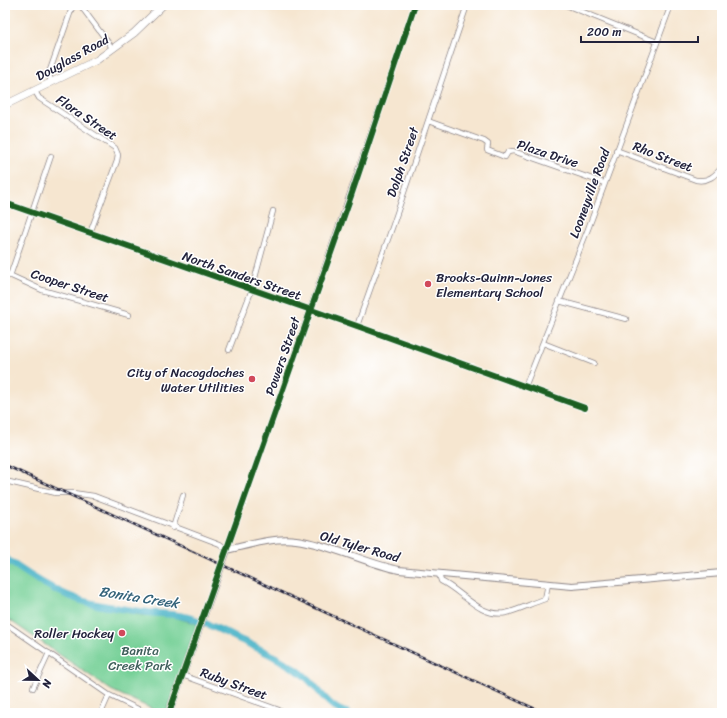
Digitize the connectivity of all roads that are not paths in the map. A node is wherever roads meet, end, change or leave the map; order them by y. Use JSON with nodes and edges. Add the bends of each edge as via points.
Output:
{"nodes":[{"id":1,"x":73,"y":5,"type":"edge"},
{"id":2,"x":80,"y":5,"type":"edge"},
{"id":3,"x":164,"y":5,"type":"edge"},
{"id":4,"x":415,"y":5,"type":"edge"},
{"id":5,"x":467,"y":5,"type":"edge"},
{"id":6,"x":566,"y":5,"type":"edge"},
{"id":7,"x":671,"y":5,"type":"edge"},
{"id":8,"x":657,"y":42,"type":"junction"},
{"id":9,"x":113,"y":49,"type":"junction"},
{"id":10,"x":51,"y":83,"type":"junction"},
{"id":11,"x":35,"y":91,"type":"junction"},
{"id":12,"x":5,"y":105,"type":"edge"},
{"id":13,"x":428,"y":121,"type":"junction"},
{"id":14,"x":616,"y":150,"type":"junction"},
{"id":15,"x":51,"y":156,"type":"dead end"},
{"id":16,"x":722,"y":167,"type":"edge"},
{"id":17,"x":604,"y":183,"type":"junction"},
{"id":18,"x":5,"y":203,"type":"edge"},
{"id":19,"x":273,"y":210,"type":"dead end"},
{"id":20,"x":32,"y":212,"type":"junction"},
{"id":21,"x":90,"y":233,"type":"junction"},
{"id":22,"x":5,"y":273,"type":"edge"},
{"id":23,"x":10,"y":276,"type":"junction"},
{"id":24,"x":252,"y":289,"type":"junction"},
{"id":25,"x":559,"y":301,"type":"junction"},
{"id":26,"x":310,"y":310,"type":"junction"},
{"id":27,"x":129,"y":315,"type":"dead end"},
{"id":28,"x":626,"y":318,"type":"dead end"},
{"id":29,"x":357,"y":326,"type":"junction"},
{"id":30,"x":543,"y":343,"type":"junction"},
{"id":31,"x":229,"y":350,"type":"dead end"},
{"id":32,"x":594,"y":363,"type":"dead end"},
{"id":33,"x":525,"y":387,"type":"junction"},
{"id":34,"x":585,"y":408,"type":"dead end"},
{"id":35,"x":5,"y":481,"type":"edge"},
{"id":36,"x":183,"y":495,"type":"dead end"},
{"id":37,"x":173,"y":528,"type":"junction"},
{"id":38,"x":227,"y":550,"type":"junction"},
{"id":39,"x":722,"y":573,"type":"edge"},
{"id":40,"x":440,"y":574,"type":"junction"},
{"id":41,"x":548,"y":584,"type":"junction"},
{"id":42,"x":5,"y":623,"type":"edge"},
{"id":43,"x":49,"y":653,"type":"junction"},
{"id":44,"x":182,"y":675,"type":"junction"},
{"id":45,"x":33,"y":688,"type":"dead end"},
{"id":46,"x":109,"y":695,"type":"junction"},
{"id":47,"x":279,"y":712,"type":"edge"},
{"id":48,"x":101,"y":713,"type":"edge"},
{"id":49,"x":146,"y":713,"type":"edge"},
{"id":50,"x":169,"y":713,"type":"edge"}],
"edges":[{"from":1,"to":10,"type":"street","via":[[49,73]]},
{"from":2,"to":9,"type":"street"},
{"from":3,"to":9,"type":"main road","name":"Douglass Road"},
{"from":4,"to":26,"type":"street","name":"Powers Street"},
{"from":5,"to":13,"type":"street","name":"Dolph Street"},
{"from":6,"to":8,"type":"street"},
{"from":7,"to":8,"type":"street","name":"Looneyville Road"},
{"from":8,"to":14,"type":"street","name":"Looneyville Road"},
{"from":9,"to":10,"type":"main road","name":"Douglass Road","via":[[88,65]]},
{"from":10,"to":11,"type":"main road","name":"Douglass Road"},
{"from":11,"to":12,"type":"main road","name":"Douglass Road"},
{"from":11,"to":21,"type":"street","name":"Flora Street","via":[[39,98],[83,126],[117,152],[117,161]]},
{"from":13,"to":17,"type":"street","name":"Plaza Drive","via":[[484,141],[488,144],[487,150],[506,157],[508,152],[513,151]]},
{"from":13,"to":29,"type":"street","name":"Dolph Street"},
{"from":14,"to":16,"type":"street","name":"Rho Street","via":[[696,180],[706,180]]},
{"from":14,"to":17,"type":"street","name":"Looneyville Road"},
{"from":15,"to":20,"type":"street"},
{"from":17,"to":25,"type":"street","name":"Looneyville Road"},
{"from":18,"to":20,"type":"street","name":"North Sanders Street"},
{"from":19,"to":24,"type":"street"},
{"from":20,"to":21,"type":"street","name":"North Sanders Street"},
{"from":20,"to":23,"type":"street"},
{"from":21,"to":24,"type":"street","name":"North Sanders Street"},
{"from":22,"to":23,"type":"street","name":"Cooper Street"},
{"from":23,"to":27,"type":"street","name":"Cooper Street","via":[[42,290]]},
{"from":24,"to":26,"type":"street","name":"North Sanders Street"},
{"from":24,"to":31,"type":"street"},
{"from":25,"to":28,"type":"street"},
{"from":25,"to":30,"type":"street","name":"Looneyville Road"},
{"from":26,"to":29,"type":"street","name":"North Sanders Street"},
{"from":26,"to":38,"type":"street","name":"Powers Street"},
{"from":29,"to":33,"type":"street","name":"North Sanders Street"},
{"from":30,"to":32,"type":"street"},
{"from":30,"to":33,"type":"street","name":"Looneyville Road"},
{"from":33,"to":34,"type":"street","name":"North Sanders Street"},
{"from":35,"to":37,"type":"street","via":[[56,493],[94,496]]},
{"from":36,"to":37,"type":"street"},
{"from":37,"to":38,"type":"street","via":[[220,544]]},
{"from":38,"to":40,"type":"street","name":"Old Tyler Road","via":[[274,540],[296,540],[377,565]]},
{"from":38,"to":44,"type":"street","name":"Powers Street"},
{"from":39,"to":41,"type":"street","name":"Old Tyler Road","via":[[588,586]]},
{"from":40,"to":41,"type":"street","name":"Old Tyler Road"},
{"from":40,"to":41,"type":"street","via":[[440,581],[481,609],[495,613],[506,613],[545,599]]},
{"from":42,"to":43,"type":"street"},
{"from":43,"to":45,"type":"street"},
{"from":43,"to":46,"type":"street"},
{"from":44,"to":47,"type":"street","name":"Ruby Street"},
{"from":44,"to":50,"type":"street","name":"Powers Street"},
{"from":46,"to":48,"type":"street"},
{"from":46,"to":49,"type":"street"}]}
